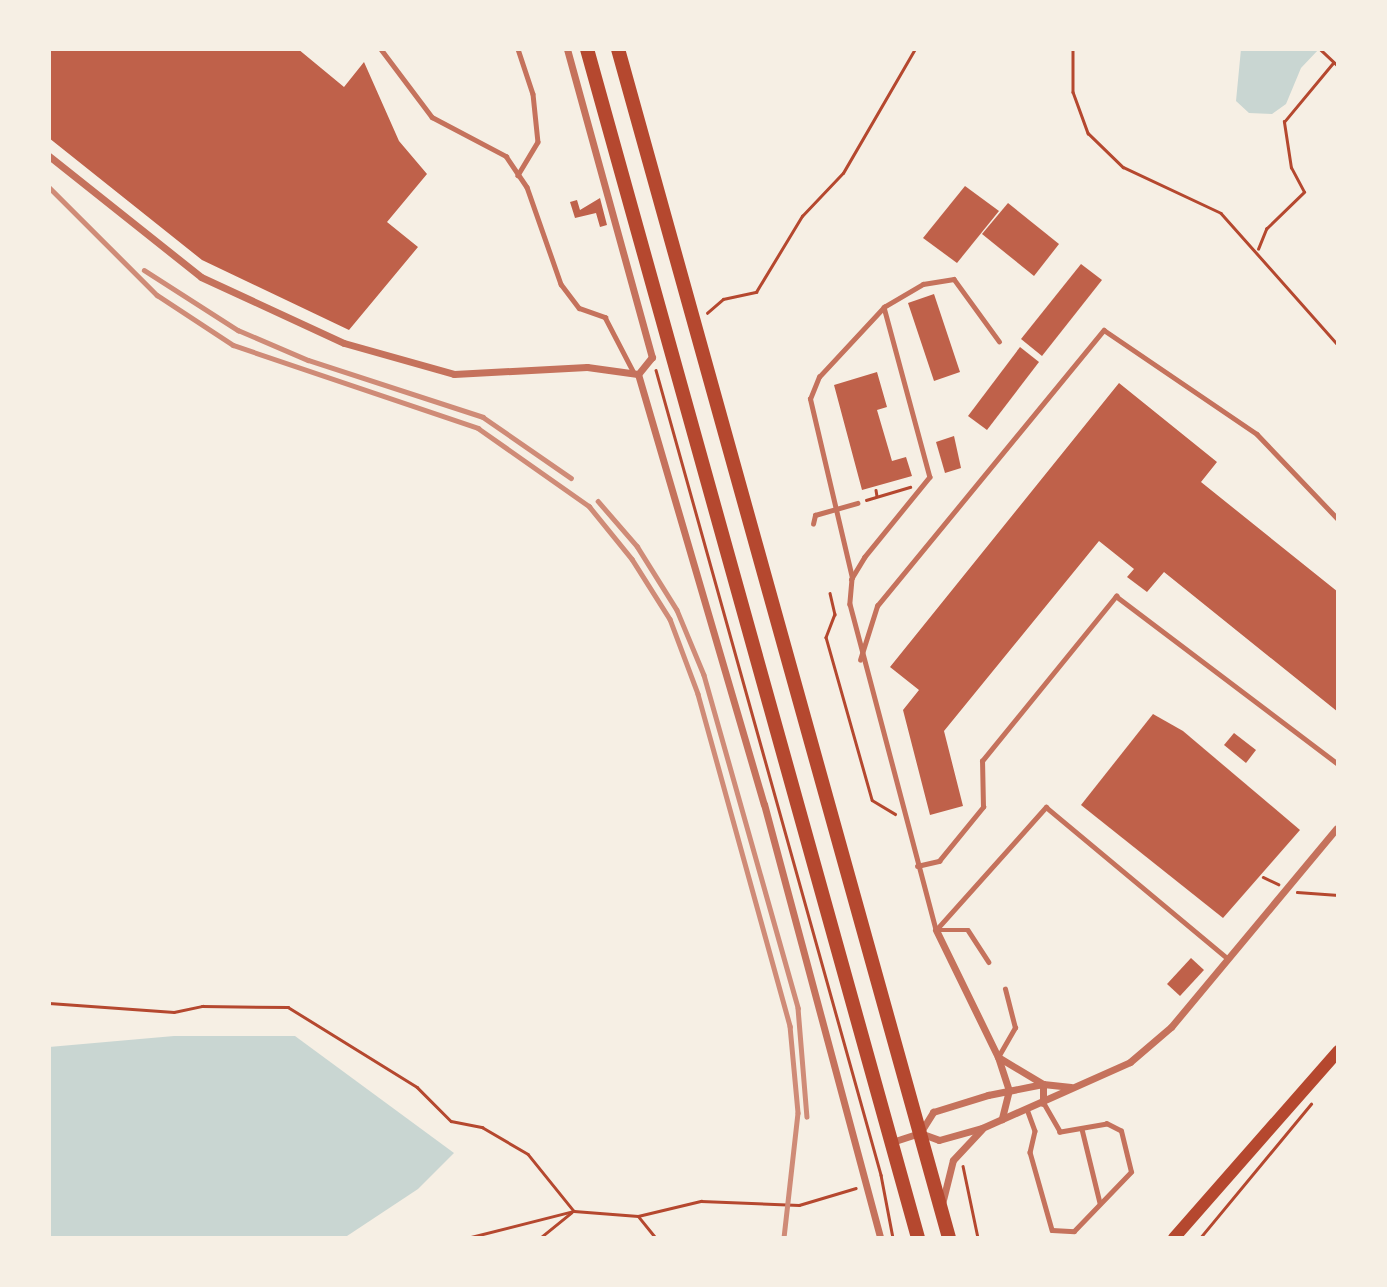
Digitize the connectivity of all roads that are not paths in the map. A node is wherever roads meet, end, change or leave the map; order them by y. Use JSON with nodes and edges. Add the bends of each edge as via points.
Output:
{"nodes":[{"id":1,"x":381,"y":49,"type":"edge"},
{"id":2,"x":518,"y":49,"type":"edge"},
{"id":3,"x":567,"y":49,"type":"edge"},
{"id":4,"x":587,"y":49,"type":"edge"},
{"id":5,"x":618,"y":49,"type":"edge"},
{"id":6,"x":49,"y":156,"type":"edge"},
{"id":7,"x":519,"y":174,"type":"junction"},
{"id":8,"x":884,"y":307,"type":"junction"},
{"id":9,"x":999,"y":341,"type":"dead end"},
{"id":10,"x":636,"y":372,"type":"junction"},
{"id":11,"x":857,"y":503,"type":"road end"},
{"id":12,"x":839,"y":508,"type":"junction"},
{"id":13,"x":1338,"y":519,"type":"edge"},
{"id":14,"x":813,"y":524,"type":"dead end"},
{"id":15,"x":852,"y":579,"type":"junction"},
{"id":16,"x":860,"y":660,"type":"junction"},
{"id":17,"x":1338,"y":764,"type":"edge"},
{"id":18,"x":1337,"y":828,"type":"edge"},
{"id":19,"x":917,"y":866,"type":"junction"},
{"id":20,"x":936,"y":930,"type":"junction"},
{"id":21,"x":1229,"y":960,"type":"junction"},
{"id":22,"x":989,"y":962,"type":"dead end"},
{"id":23,"x":1005,"y":989,"type":"dead end"},
{"id":24,"x":1338,"y":1051,"type":"edge"},
{"id":25,"x":998,"y":1057,"type":"junction"},
{"id":26,"x":1043,"y":1084,"type":"junction"},
{"id":27,"x":1071,"y":1087,"type":"junction"},
{"id":28,"x":1009,"y":1090,"type":"junction"},
{"id":29,"x":1043,"y":1104,"type":"junction"},
{"id":30,"x":1027,"y":1109,"type":"junction"},
{"id":31,"x":1002,"y":1119,"type":"junction"},
{"id":32,"x":982,"y":1128,"type":"junction"},
{"id":33,"x":1082,"y":1129,"type":"junction"},
{"id":34,"x":920,"y":1133,"type":"junction"},
{"id":35,"x":891,"y":1142,"type":"junction"},
{"id":36,"x":1100,"y":1203,"type":"junction"},
{"id":37,"x":941,"y":1209,"type":"junction"},
{"id":38,"x":880,"y":1238,"type":"edge"},
{"id":39,"x":918,"y":1238,"type":"edge"},
{"id":40,"x":949,"y":1238,"type":"edge"},
{"id":41,"x":1174,"y":1238,"type":"edge"}],
"edges":[{"from":1,"to":7,"type":"lane","via":[[432,117],[506,156]]},
{"from":2,"to":7,"type":"lane","via":[[533,94],[538,142]]},
{"from":3,"to":10,"type":"street","via":[[652,357]]},
{"from":4,"to":35,"type":"main road"},
{"from":5,"to":34,"type":"main road"},
{"from":6,"to":10,"type":"street","via":[[201,277],[344,343],[454,374]]},
{"from":7,"to":10,"type":"lane","via":[[561,284],[579,308],[605,317]]},
{"from":8,"to":9,"type":"lane","via":[[923,284],[954,279]]},
{"from":8,"to":12,"type":"lane","via":[[819,376],[810,398]]},
{"from":8,"to":15,"type":"lane","via":[[926,482]]},
{"from":10,"to":38,"type":"street","via":[[869,1186]]},
{"from":11,"to":12,"type":"lane"},
{"from":12,"to":14,"type":"lane","via":[[815,515]]},
{"from":12,"to":15,"type":"lane"},
{"from":13,"to":16,"type":"lane","via":[[1257,435],[1104,330],[877,606]]},
{"from":15,"to":16,"type":"lane"},
{"from":16,"to":19,"type":"lane"},
{"from":17,"to":19,"type":"lane","via":[[1116,596],[982,761],[983,807],[939,861]]},
{"from":18,"to":21,"type":"street"},
{"from":19,"to":20,"type":"lane"},
{"from":20,"to":21,"type":"lane","via":[[1046,807]]},
{"from":20,"to":22,"type":"lane","via":[[968,930]]},
{"from":20,"to":25,"type":"street"},
{"from":21,"to":27,"type":"street","via":[[1130,1062]]},
{"from":23,"to":25,"type":"lane","via":[[1015,1028]]},
{"from":24,"to":41,"type":"main road"},
{"from":25,"to":26,"type":"street"},
{"from":25,"to":28,"type":"street"},
{"from":26,"to":27,"type":"street"},
{"from":26,"to":28,"type":"street"},
{"from":26,"to":29,"type":"street"},
{"from":27,"to":29,"type":"street"},
{"from":28,"to":31,"type":"street"},
{"from":28,"to":34,"type":"street","via":[[933,1112]]},
{"from":29,"to":30,"type":"street"},
{"from":29,"to":33,"type":"lane","via":[[1053,1128]]},
{"from":30,"to":31,"type":"street"},
{"from":30,"to":36,"type":"lane","via":[[1035,1131],[1030,1152],[1052,1230],[1074,1231]]},
{"from":31,"to":32,"type":"street"},
{"from":32,"to":34,"type":"street","via":[[939,1140]]},
{"from":32,"to":37,"type":"street","via":[[953,1160]]},
{"from":33,"to":36,"type":"lane"},
{"from":33,"to":36,"type":"lane","via":[[1107,1124],[1121,1131],[1131,1172]]},
{"from":34,"to":35,"type":"street"},
{"from":34,"to":37,"type":"main road"},
{"from":35,"to":39,"type":"main road"},
{"from":37,"to":40,"type":"main road"}]}
